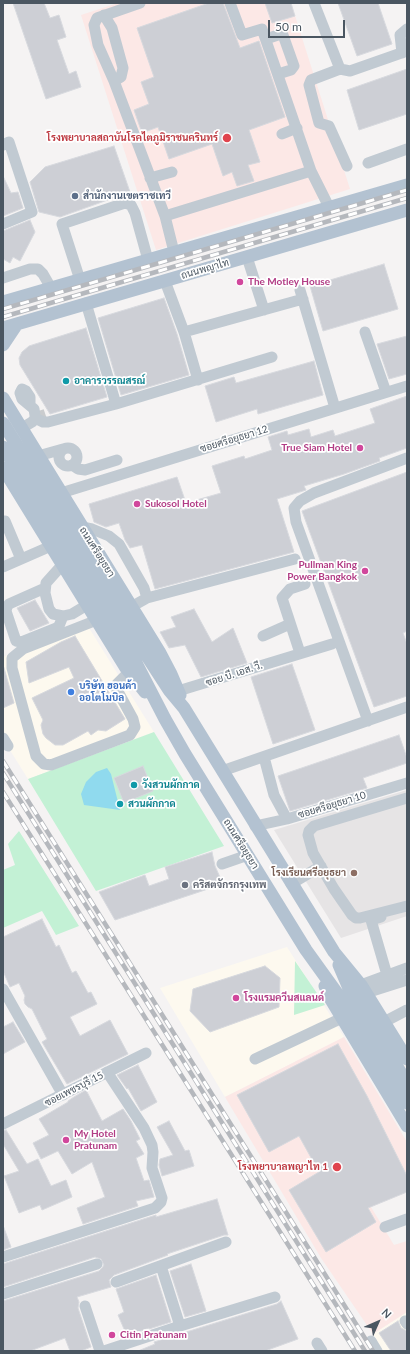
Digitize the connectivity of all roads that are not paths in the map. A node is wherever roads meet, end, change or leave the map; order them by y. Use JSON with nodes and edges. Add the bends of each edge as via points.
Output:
{"nodes":[{"id":1,"x":140,"y":3,"type":"edge"},
{"id":2,"x":230,"y":3,"type":"edge"},
{"id":3,"x":314,"y":3,"type":"edge"},
{"id":4,"x":104,"y":15,"type":"junction"},
{"id":5,"x":404,"y":31,"type":"edge"},
{"id":6,"x":389,"y":35,"type":"dead end"},
{"id":7,"x":266,"y":39,"type":"junction"},
{"id":8,"x":405,"y":52,"type":"edge"},
{"id":9,"x":340,"y":69,"type":"junction"},
{"id":10,"x":278,"y":74,"type":"junction"},
{"id":11,"x":114,"y":81,"type":"junction"},
{"id":12,"x":296,"y":128,"type":"junction"},
{"id":13,"x":282,"y":134,"type":"dead end"},
{"id":14,"x":3,"y":145,"type":"edge"},
{"id":15,"x":407,"y":149,"type":"edge"},
{"id":16,"x":368,"y":163,"type":"dead end"},
{"id":17,"x":347,"y":166,"type":"dead end"},
{"id":18,"x":311,"y":171,"type":"junction"},
{"id":19,"x":172,"y":172,"type":"dead end"},
{"id":20,"x":150,"y":178,"type":"junction"},
{"id":21,"x":407,"y":185,"type":"edge"},
{"id":22,"x":329,"y":207,"type":"junction"},
{"id":23,"x":407,"y":210,"type":"edge"},
{"id":24,"x":165,"y":216,"type":"junction"},
{"id":25,"x":3,"y":224,"type":"edge"},
{"id":26,"x":174,"y":252,"type":"junction"},
{"id":27,"x":247,"y":256,"type":"junction"},
{"id":28,"x":148,"y":260,"type":"junction"},
{"id":29,"x":3,"y":278,"type":"edge"},
{"id":30,"x":80,"y":280,"type":"junction"},
{"id":31,"x":165,"y":281,"type":"junction"},
{"id":32,"x":51,"y":288,"type":"junction"},
{"id":33,"x":4,"y":300,"type":"edge"},
{"id":34,"x":86,"y":303,"type":"junction"},
{"id":35,"x":264,"y":310,"type":"junction"},
{"id":36,"x":17,"y":324,"type":"junction"},
{"id":37,"x":3,"y":328,"type":"edge"},
{"id":38,"x":184,"y":332,"type":"junction"},
{"id":39,"x":365,"y":332,"type":"dead end"},
{"id":40,"x":3,"y":344,"type":"edge"},
{"id":41,"x":272,"y":357,"type":"dead end"},
{"id":42,"x":198,"y":380,"type":"junction"},
{"id":43,"x":407,"y":386,"type":"edge"},
{"id":44,"x":386,"y":392,"type":"junction"},
{"id":45,"x":4,"y":402,"type":"edge"},
{"id":46,"x":116,"y":404,"type":"junction"},
{"id":47,"x":30,"y":405,"type":"dead end"},
{"id":48,"x":335,"y":408,"type":"junction"},
{"id":49,"x":35,"y":418,"type":"junction"},
{"id":50,"x":3,"y":423,"type":"edge"},
{"id":51,"x":22,"y":428,"type":"junction"},
{"id":52,"x":3,"y":447,"type":"edge"},
{"id":53,"x":38,"y":456,"type":"junction"},
{"id":54,"x":407,"y":458,"type":"edge"},
{"id":55,"x":117,"y":460,"type":"dead end"},
{"id":56,"x":3,"y":468,"type":"edge"},
{"id":57,"x":61,"y":493,"type":"junction"},
{"id":58,"x":3,"y":521,"type":"edge"},
{"id":59,"x":82,"y":527,"type":"junction"},
{"id":60,"x":51,"y":546,"type":"junction"},
{"id":61,"x":21,"y":559,"type":"junction"},
{"id":62,"x":295,"y":559,"type":"dead end"},
{"id":63,"x":62,"y":564,"type":"junction"},
{"id":64,"x":3,"y":567,"type":"edge"},
{"id":65,"x":305,"y":584,"type":"dead end"},
{"id":66,"x":45,"y":588,"type":"junction"},
{"id":67,"x":147,"y":598,"type":"junction"},
{"id":68,"x":87,"y":605,"type":"junction"},
{"id":69,"x":130,"y":607,"type":"junction"},
{"id":70,"x":63,"y":616,"type":"junction"},
{"id":71,"x":97,"y":620,"type":"junction"},
{"id":72,"x":290,"y":624,"type":"junction"},
{"id":73,"x":264,"y":636,"type":"dead end"},
{"id":74,"x":332,"y":644,"type":"dead end"},
{"id":75,"x":300,"y":653,"type":"junction"},
{"id":76,"x":129,"y":672,"type":"junction"},
{"id":77,"x":178,"y":691,"type":"junction"},
{"id":78,"x":407,"y":707,"type":"edge"},
{"id":79,"x":184,"y":708,"type":"junction"},
{"id":80,"x":165,"y":719,"type":"junction"},
{"id":81,"x":368,"y":720,"type":"junction"},
{"id":82,"x":264,"y":757,"type":"junction"},
{"id":83,"x":222,"y":771,"type":"junction"},
{"id":84,"x":407,"y":783,"type":"edge"},
{"id":85,"x":407,"y":798,"type":"edge"},
{"id":86,"x":287,"y":818,"type":"junction"},
{"id":87,"x":256,"y":826,"type":"junction"},
{"id":88,"x":248,"y":855,"type":"junction"},
{"id":89,"x":222,"y":864,"type":"dead end"},
{"id":90,"x":321,"y":866,"type":"junction"},
{"id":91,"x":291,"y":884,"type":"junction"},
{"id":92,"x":407,"y":906,"type":"edge"},
{"id":93,"x":407,"y":910,"type":"edge"},
{"id":94,"x":334,"y":952,"type":"junction"},
{"id":95,"x":318,"y":967,"type":"junction"},
{"id":96,"x":407,"y":968,"type":"edge"},
{"id":97,"x":387,"y":975,"type":"junction"},
{"id":98,"x":407,"y":980,"type":"edge"},
{"id":99,"x":363,"y":989,"type":"junction"},
{"id":100,"x":3,"y":990,"type":"edge"},
{"id":101,"x":407,"y":1010,"type":"edge"},
{"id":102,"x":342,"y":1018,"type":"junction"},
{"id":103,"x":384,"y":1022,"type":"junction"},
{"id":104,"x":146,"y":1053,"type":"dead end"},
{"id":105,"x":255,"y":1059,"type":"dead end"},
{"id":106,"x":407,"y":1059,"type":"edge"},
{"id":107,"x":108,"y":1072,"type":"junction"},
{"id":108,"x":400,"y":1078,"type":"edge"},
{"id":109,"x":64,"y":1095,"type":"junction"},
{"id":110,"x":407,"y":1104,"type":"edge"},
{"id":111,"x":3,"y":1124,"type":"edge"},
{"id":112,"x":407,"y":1126,"type":"edge"},
{"id":113,"x":407,"y":1219,"type":"edge"},
{"id":114,"x":386,"y":1227,"type":"dead end"},
{"id":115,"x":226,"y":1242,"type":"dead end"},
{"id":116,"x":3,"y":1257,"type":"edge"},
{"id":117,"x":97,"y":1264,"type":"dead end"},
{"id":118,"x":161,"y":1266,"type":"junction"},
{"id":119,"x":116,"y":1282,"type":"dead end"},
{"id":120,"x":3,"y":1294,"type":"edge"},
{"id":121,"x":275,"y":1297,"type":"dead end"},
{"id":122,"x":85,"y":1306,"type":"dead end"},
{"id":123,"x":180,"y":1326,"type":"junction"},
{"id":124,"x":371,"y":1341,"type":"dead end"},
{"id":125,"x":100,"y":1351,"type":"edge"},
{"id":126,"x":104,"y":1351,"type":"edge"},
{"id":127,"x":378,"y":1351,"type":"edge"}],
"edges":[{"from":1,"to":4,"type":"street"},
{"from":2,"to":7,"type":"street","via":[[242,35],[262,29]]},
{"from":3,"to":9,"type":"street"},
{"from":4,"to":11,"type":"street","via":[[112,28],[123,68],[121,77]]},
{"from":4,"to":11,"type":"street","via":[[97,18],[94,25],[98,45]]},
{"from":5,"to":6,"type":"street"},
{"from":5,"to":8,"type":"street","via":[[400,35]]},
{"from":7,"to":10,"type":"street"},
{"from":7,"to":10,"type":"street","via":[[283,35],[292,60],[292,70]]},
{"from":8,"to":9,"type":"street","via":[[350,71]]},
{"from":9,"to":17,"type":"street","via":[[312,80],[309,85],[319,123],[329,126]]},
{"from":10,"to":12,"type":"street"},
{"from":11,"to":20,"type":"street"},
{"from":12,"to":13,"type":"street"},
{"from":12,"to":18,"type":"street"},
{"from":14,"to":25,"type":"street","via":[[9,142],[32,212]]},
{"from":15,"to":16,"type":"street"},
{"from":18,"to":22,"type":"street"},
{"from":18,"to":24,"type":"street"},
{"from":19,"to":20,"type":"street"},
{"from":20,"to":24,"type":"street"},
{"from":21,"to":22,"type":"main road"},
{"from":22,"to":26,"type":"main road"},
{"from":23,"to":27,"type":"main road","name":"ถนนพญาไท"},
{"from":24,"to":26,"type":"street"},
{"from":26,"to":28,"type":"main road"},
{"from":27,"to":31,"type":"main road","name":"ถนนพญาไท"},
{"from":27,"to":35,"type":"street"},
{"from":28,"to":30,"type":"main road"},
{"from":28,"to":30,"type":"street","via":[[131,205],[125,203],[62,224]]},
{"from":29,"to":32,"type":"street","via":[[30,268],[38,269]]},
{"from":30,"to":32,"type":"main road"},
{"from":31,"to":34,"type":"main road","name":"ถนนพญาไท"},
{"from":31,"to":38,"type":"street"},
{"from":32,"to":33,"type":"main road"},
{"from":34,"to":36,"type":"main road","name":"ถนนพญาไท"},
{"from":34,"to":46,"type":"street"},
{"from":35,"to":38,"type":"street"},
{"from":35,"to":48,"type":"street","via":[[302,294]]},
{"from":36,"to":37,"type":"main road","name":"ถนนพญาไท"},
{"from":36,"to":40,"type":"main road"},
{"from":38,"to":42,"type":"street"},
{"from":39,"to":44,"type":"street"},
{"from":41,"to":42,"type":"street"},
{"from":42,"to":46,"type":"street"},
{"from":43,"to":44,"type":"street","name":"ซอยศรีอยุธยา 12"},
{"from":44,"to":48,"type":"street","name":"ซอยศรีอยุธยา 12"},
{"from":45,"to":51,"type":"main road","name":"ถนนศรีอยุธยา"},
{"from":46,"to":49,"type":"street","via":[[48,422]]},
{"from":47,"to":49,"type":"street","via":[[35,411]]},
{"from":48,"to":57,"type":"street","name":"ซอยศรีอยุธยา 12"},
{"from":49,"to":51,"type":"street"},
{"from":50,"to":79,"type":"main road","name":"ถนนศรีอยุธยา","via":[[154,668]]},
{"from":51,"to":53,"type":"main road","name":"ถนนศรีอยุธยา"},
{"from":52,"to":80,"type":"main road","name":"ถนนศรีอยุธยา","via":[[135,661]]},
{"from":53,"to":55,"type":"street","via":[[63,449],[58,456],[60,462],[65,466],[72,465],[84,470]]},
{"from":53,"to":57,"type":"main road","name":"ถนนศรีอยุธยา"},
{"from":54,"to":81,"type":"street","via":[[314,493],[294,508],[296,522]]},
{"from":56,"to":60,"type":"main road","name":"ถนนศรีอยุธยา"},
{"from":57,"to":59,"type":"main road","name":"ถนนศรีอยุธยา"},
{"from":58,"to":61,"type":"street"},
{"from":59,"to":67,"type":"street","via":[[109,536],[119,544]]},
{"from":59,"to":69,"type":"main road","name":"ถนนศรีอยุธยา"},
{"from":60,"to":61,"type":"street"},
{"from":60,"to":63,"type":"main road","name":"ถนนศรีอยุธยา"},
{"from":61,"to":64,"type":"street"},
{"from":62,"to":67,"type":"street"},
{"from":63,"to":66,"type":"street","via":[[46,583]]},
{"from":63,"to":68,"type":"main road","name":"ถนนศรีอยุธยา"},
{"from":65,"to":72,"type":"street","via":[[290,589],[282,598]]},
{"from":66,"to":70,"type":"street","via":[[50,610],[53,614]]},
{"from":66,"to":70,"type":"street","via":[[6,607],[16,641],[21,642],[56,628]]},
{"from":67,"to":69,"type":"street"},
{"from":68,"to":70,"type":"street"},
{"from":68,"to":71,"type":"main road","name":"ถนนศรีอยุธยา"},
{"from":69,"to":77,"type":"main road","name":"ถนนศรีอยุธยา","via":[[160,653]]},
{"from":71,"to":76,"type":"main road","name":"ถนนศรีอยุธยา"},
{"from":71,"to":76,"type":"street","via":[[23,649],[12,658],[12,668],[36,756],[44,764],[51,765],[130,735],[135,728],[133,719],[116,688]]},
{"from":72,"to":73,"type":"street"},
{"from":72,"to":75,"type":"street"},
{"from":74,"to":75,"type":"street","name":"ซอย บี. เอส. วี."},
{"from":75,"to":77,"type":"street","name":"ซอย บี. เอส. วี."},
{"from":76,"to":80,"type":"main road","name":"ถนนศรีอยุธยา"},
{"from":77,"to":79,"type":"main road","name":"ถนนศรีอยุธยา"},
{"from":78,"to":81,"type":"street"},
{"from":79,"to":83,"type":"main road","name":"ถนนศรีอยุธยา"},
{"from":80,"to":88,"type":"main road","name":"ถนนศรีอยุธยา"},
{"from":81,"to":82,"type":"street"},
{"from":82,"to":83,"type":"street"},
{"from":82,"to":86,"type":"street","via":[[274,795]]},
{"from":83,"to":87,"type":"main road","name":"ถนนศรีอยุธยา"},
{"from":84,"to":86,"type":"street","name":"ซอยศรีอยุธยา 10"},
{"from":85,"to":90,"type":"street","via":[[311,828],[308,835],[309,843]]},
{"from":86,"to":87,"type":"street","name":"ซอยศรีอยุธยา 10"},
{"from":87,"to":91,"type":"main road","name":"ถนนศรีอยุธยา"},
{"from":88,"to":89,"type":"street"},
{"from":88,"to":95,"type":"main road","name":"ถนนศรีอยุธยา"},
{"from":90,"to":91,"type":"street"},
{"from":90,"to":92,"type":"street","via":[[349,912],[356,918]]},
{"from":91,"to":94,"type":"main road","name":"ถนนศรีอยุธยา"},
{"from":93,"to":97,"type":"street","via":[[371,920]]},
{"from":94,"to":99,"type":"main road","name":"ถนนศรีอยุธยา"},
{"from":94,"to":108,"type":"main road","name":"ถนนศรีอยุธยา","via":[[348,986]]},
{"from":95,"to":102,"type":"main road","name":"ถนนศรีอยุธยา","via":[[330,998]]},
{"from":95,"to":108,"type":"main road","name":"ถนนศรีอยุธยา"},
{"from":96,"to":97,"type":"street"},
{"from":97,"to":99,"type":"street"},
{"from":98,"to":99,"type":"street"},
{"from":99,"to":103,"type":"main road","name":"ถนนศรีอยุธยา"},
{"from":100,"to":109,"type":"street"},
{"from":101,"to":103,"type":"street"},
{"from":102,"to":105,"type":"street"},
{"from":102,"to":112,"type":"main road","name":"ถนนศรีอยุธยา"},
{"from":103,"to":106,"type":"main road","name":"ถนนศรีอยุธยา"},
{"from":104,"to":107,"type":"street","name":"ซอยเพชรบุรี 15"},
{"from":107,"to":109,"type":"street","name":"ซอยเพชรบุรี 15"},
{"from":107,"to":116,"type":"street","via":[[152,1145],[152,1168],[161,1202],[156,1208]]},
{"from":108,"to":110,"type":"main road"},
{"from":109,"to":111,"type":"street","name":"ซอยเพชรบุรี 15"},
{"from":113,"to":114,"type":"street"},
{"from":115,"to":118,"type":"street"},
{"from":117,"to":120,"type":"street"},
{"from":118,"to":119,"type":"street"},
{"from":118,"to":123,"type":"street"},
{"from":121,"to":123,"type":"street"},
{"from":122,"to":125,"type":"street"},
{"from":123,"to":126,"type":"street"},
{"from":124,"to":127,"type":"street"}]}
